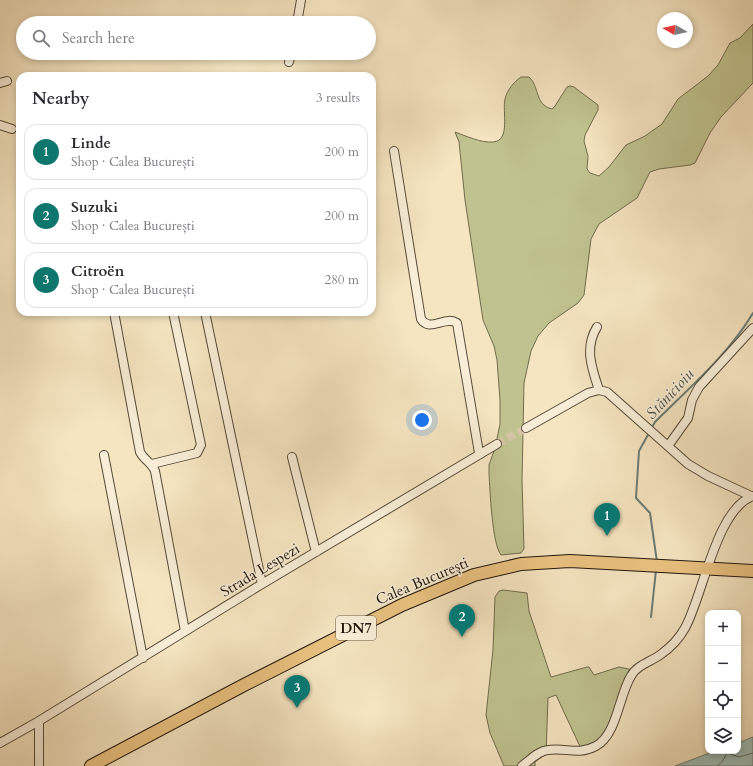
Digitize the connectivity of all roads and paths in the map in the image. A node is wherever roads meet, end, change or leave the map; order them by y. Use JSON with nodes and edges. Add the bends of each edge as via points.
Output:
{"nodes":[{"id":1,"x":302,"y":0,"type":"edge"},
{"id":2,"x":299,"y":16,"type":"edge"},
{"id":3,"x":0,"y":125,"type":"edge"},
{"id":4,"x":12,"y":129,"type":"dead end"},
{"id":5,"x":394,"y":151,"type":"dead end"},
{"id":6,"x":115,"y":316,"type":"edge"},
{"id":7,"x":174,"y":316,"type":"edge"},
{"id":8,"x":205,"y":316,"type":"edge"},
{"id":9,"x":597,"y":327,"type":"dead end"},
{"id":10,"x":753,"y":328,"type":"edge"},
{"id":11,"x":599,"y":390,"type":"junction"},
{"id":12,"x":526,"y":428,"type":"tunnel mouth"},
{"id":13,"x":497,"y":444,"type":"tunnel mouth"},
{"id":14,"x":668,"y":446,"type":"junction"},
{"id":15,"x":479,"y":453,"type":"junction"},
{"id":16,"x":104,"y":455,"type":"dead end"},
{"id":17,"x":292,"y":457,"type":"dead end"},
{"id":18,"x":152,"y":464,"type":"junction"},
{"id":19,"x":752,"y":496,"type":"edge"},
{"id":20,"x":316,"y":552,"type":"junction"},
{"id":21,"x":706,"y":568,"type":"junction"},
{"id":22,"x":753,"y":571,"type":"edge"},
{"id":23,"x":262,"y":584,"type":"junction"},
{"id":24,"x":185,"y":631,"type":"junction"},
{"id":25,"x":143,"y":658,"type":"junction"},
{"id":26,"x":39,"y":721,"type":"junction"},
{"id":27,"x":0,"y":743,"type":"edge"},
{"id":28,"x":39,"y":766,"type":"edge"},
{"id":29,"x":91,"y":766,"type":"edge"},
{"id":30,"x":522,"y":766,"type":"edge"}],
"edges":[{"from":1,"to":2,"type":"street"},
{"from":3,"to":4,"type":"street"},
{"from":5,"to":15,"type":"street","via":[[421,319],[428,325],[449,320],[457,323]]},
{"from":6,"to":18,"type":"street","via":[[140,452],[142,457]]},
{"from":7,"to":18,"type":"street","via":[[201,445],[198,453]]},
{"from":8,"to":23,"type":"street"},
{"from":9,"to":11,"type":"street","via":[[590,343],[593,371]]},
{"from":10,"to":14,"type":"street","via":[[700,387],[692,400],[688,418]]},
{"from":11,"to":12,"type":"street","via":[[588,393]]},
{"from":11,"to":14,"type":"street","via":[[607,392]]},
{"from":13,"to":15,"type":"street","name":"Strada Lespezi"},
{"from":14,"to":19,"type":"street","via":[[688,464],[708,476]]},
{"from":15,"to":20,"type":"street","name":"Strada Lespezi"},
{"from":16,"to":25,"type":"street"},
{"from":17,"to":20,"type":"street"},
{"from":18,"to":24,"type":"street"},
{"from":19,"to":21,"type":"street","via":[[733,513],[724,527]]},
{"from":20,"to":23,"type":"street","name":"Strada Lespezi"},
{"from":21,"to":22,"type":"highway","name":"Calea București","number":"DN7"},
{"from":21,"to":29,"type":"highway","name":"Calea București","number":"DN7","via":[[544,562],[496,568],[474,575],[402,605]]},
{"from":21,"to":30,"type":"street","via":[[699,595],[681,634],[661,655],[633,673],[613,722],[601,742],[579,751],[548,750]]},
{"from":23,"to":24,"type":"street","name":"Strada Lespezi"},
{"from":24,"to":25,"type":"street","name":"Strada Lespezi"},
{"from":25,"to":26,"type":"street","name":"Strada Lespezi"},
{"from":26,"to":27,"type":"street","name":"Strada Lespezi"},
{"from":26,"to":28,"type":"street"}]}
